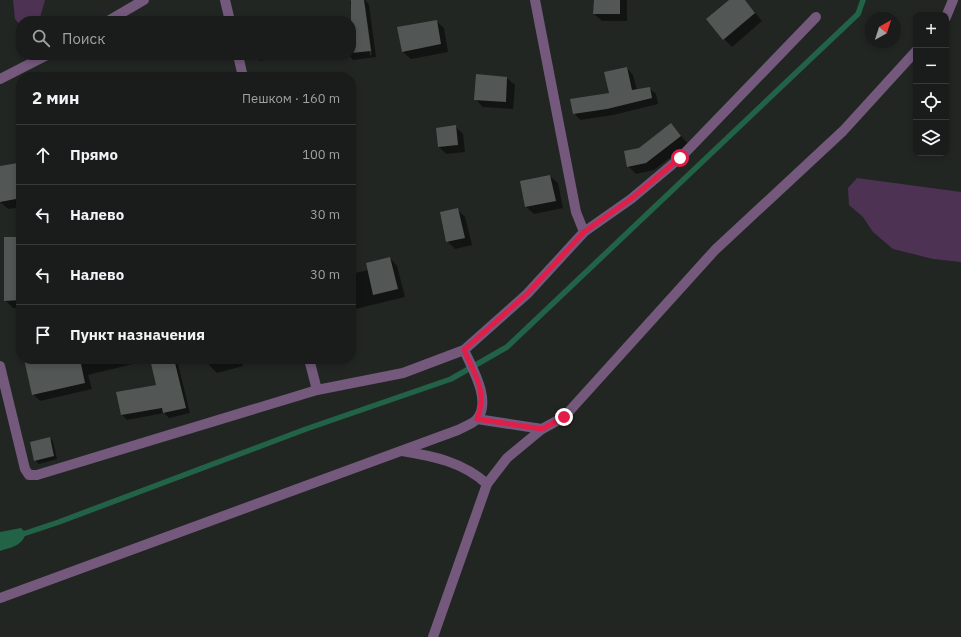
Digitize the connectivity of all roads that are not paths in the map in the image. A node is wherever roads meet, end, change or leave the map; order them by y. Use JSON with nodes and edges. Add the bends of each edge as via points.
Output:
{"nodes":[{"id":1,"x":144,"y":0,"type":"edge"},
{"id":2,"x":225,"y":0,"type":"edge"},
{"id":3,"x":535,"y":0,"type":"edge"},
{"id":4,"x":953,"y":0,"type":"edge"},
{"id":5,"x":948,"y":12,"type":"edge"},
{"id":6,"x":117,"y":16,"type":"edge"},
{"id":7,"x":229,"y":16,"type":"edge"},
{"id":8,"x":816,"y":17,"type":"dead end"},
{"id":9,"x":913,"y":54,"type":"edge"},
{"id":10,"x":37,"y":60,"type":"edge"},
{"id":11,"x":239,"y":60,"type":"edge"},
{"id":12,"x":242,"y":72,"type":"edge"},
{"id":13,"x":0,"y":79,"type":"edge"},
{"id":14,"x":584,"y":232,"type":"junction"},
{"id":15,"x":464,"y":350,"type":"junction"},
{"id":16,"x":311,"y":364,"type":"edge"},
{"id":17,"x":0,"y":366,"type":"edge"},
{"id":18,"x":317,"y":390,"type":"junction"},
{"id":19,"x":477,"y":419,"type":"junction"},
{"id":20,"x":542,"y":429,"type":"junction"},
{"id":21,"x":401,"y":451,"type":"junction"},
{"id":22,"x":488,"y":484,"type":"junction"},
{"id":23,"x":0,"y":598,"type":"edge"},
{"id":24,"x":433,"y":637,"type":"edge"}],
"edges":[{"from":1,"to":6,"type":"street"},
{"from":2,"to":7,"type":"street"},
{"from":3,"to":14,"type":"street","via":[[576,212]]},
{"from":4,"to":5,"type":"street"},
{"from":8,"to":14,"type":"street","via":[[680,158],[631,199]]},
{"from":9,"to":20,"type":"street","via":[[843,131],[715,250],[564,417]]},
{"from":10,"to":13,"type":"street"},
{"from":11,"to":12,"type":"street"},
{"from":14,"to":15,"type":"street","via":[[527,294]]},
{"from":15,"to":18,"type":"street","via":[[403,372]]},
{"from":15,"to":19,"type":"street","via":[[481,388],[482,406]]},
{"from":16,"to":18,"type":"street"},
{"from":17,"to":18,"type":"street","via":[[24,469],[29,475],[37,475]]},
{"from":19,"to":20,"type":"street"},
{"from":19,"to":21,"type":"street","via":[[458,430]]},
{"from":20,"to":22,"type":"street","via":[[507,458]]},
{"from":21,"to":22,"type":"street","via":[[436,457],[475,473]]},
{"from":21,"to":23,"type":"street"},
{"from":22,"to":24,"type":"street"}]}
